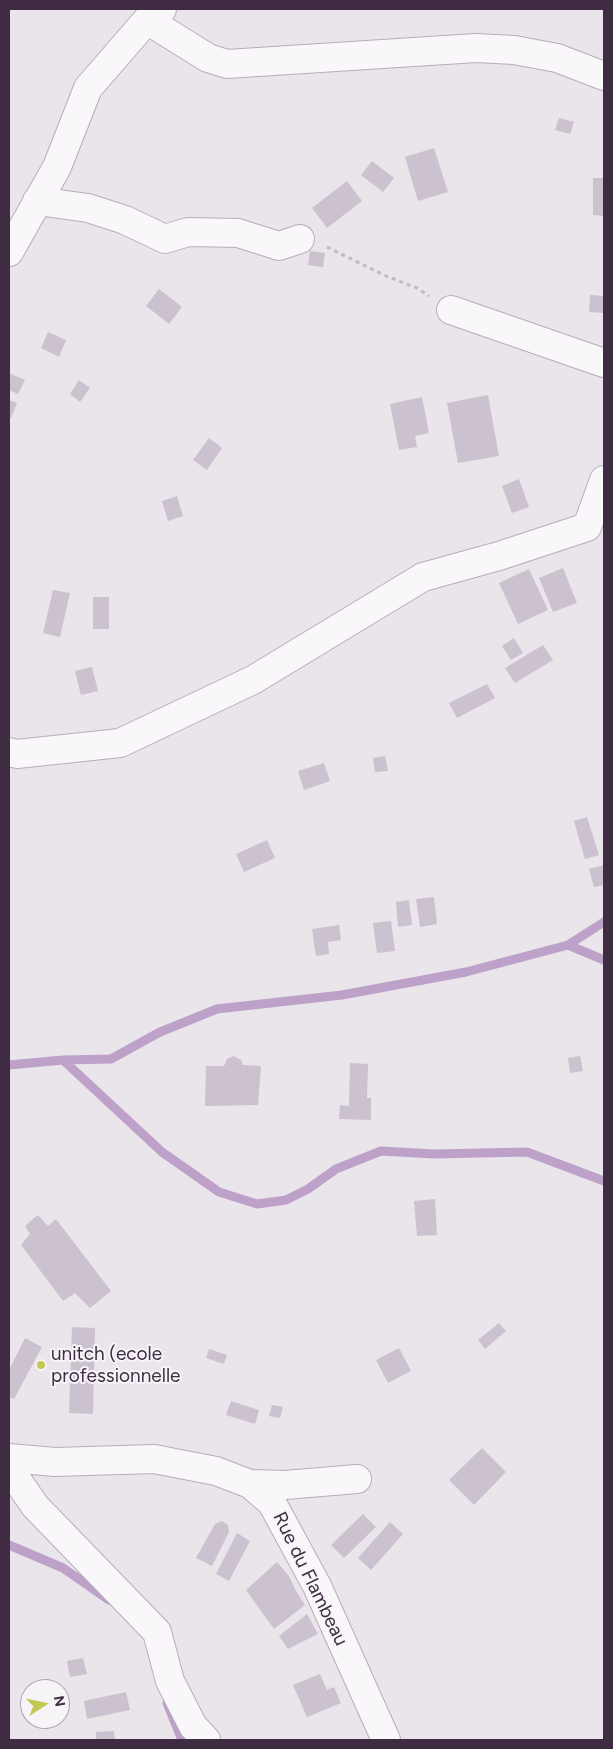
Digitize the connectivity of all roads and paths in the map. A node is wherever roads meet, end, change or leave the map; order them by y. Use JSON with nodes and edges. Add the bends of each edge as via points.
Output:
{"nodes":[{"id":1,"x":155,"y":14,"type":"edge"},
{"id":2,"x":604,"y":76,"type":"edge"},
{"id":3,"x":37,"y":201,"type":"junction"},
{"id":4,"x":300,"y":239,"type":"joint"},
{"id":5,"x":9,"y":252,"type":"edge"},
{"id":6,"x":451,"y":310,"type":"joint"},
{"id":7,"x":604,"y":363,"type":"edge"},
{"id":8,"x":604,"y":480,"type":"edge"},
{"id":9,"x":9,"y":752,"type":"edge"},
{"id":10,"x":9,"y":1458,"type":"edge"},
{"id":11,"x":9,"y":1468,"type":"edge"},
{"id":12,"x":357,"y":1479,"type":"dead end"},
{"id":13,"x":250,"y":1484,"type":"junction"},
{"id":14,"x":206,"y":1740,"type":"edge"},
{"id":15,"x":386,"y":1740,"type":"edge"}],
"edges":[{"from":1,"to":2,"type":"street","via":[[208,58],[227,64],[476,48],[514,50],[557,58]]},
{"from":1,"to":3,"type":"street","via":[[88,88],[57,167]]},
{"from":3,"to":4,"type":"street","via":[[88,208],[126,220],[164,239],[188,232],[238,233],[279,246]]},
{"from":3,"to":5,"type":"street"},
{"from":4,"to":6,"type":"path","via":[[322,244],[417,288]]},
{"from":6,"to":7,"type":"street"},
{"from":8,"to":9,"type":"street","via":[[587,527],[423,577],[253,680],[120,743],[17,754]]},
{"from":10,"to":13,"type":"street","name":"Rue du Flambeau","via":[[56,1462],[154,1459],[216,1471]]},
{"from":11,"to":14,"type":"street","via":[[35,1506],[158,1632],[170,1681],[193,1726]]},
{"from":12,"to":13,"type":"street","via":[[285,1485]]},
{"from":13,"to":15,"type":"street","name":"Rue du Flambeau","via":[[272,1503],[317,1586]]}]}
